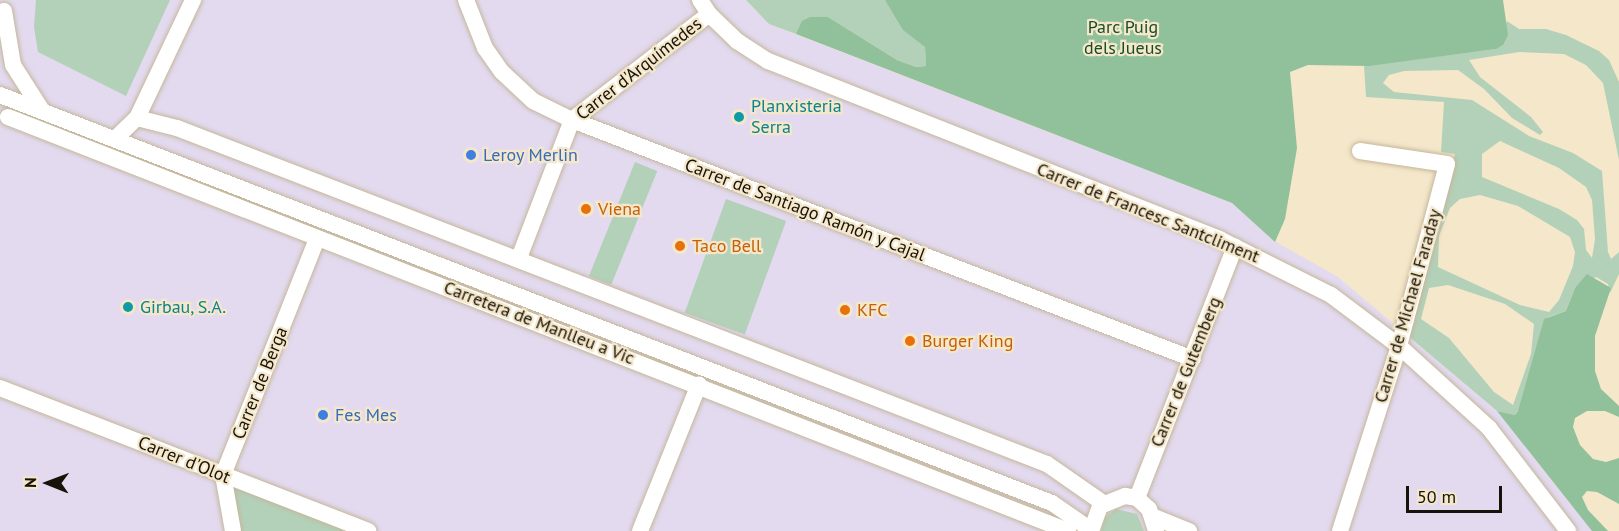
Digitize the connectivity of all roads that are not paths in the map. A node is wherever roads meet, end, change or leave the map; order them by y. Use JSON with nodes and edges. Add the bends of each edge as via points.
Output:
{"nodes":[{"id":1,"x":193,"y":0,"type":"edge"},
{"id":2,"x":466,"y":0,"type":"edge"},
{"id":3,"x":704,"y":7,"type":"edge"},
{"id":4,"x":3,"y":11,"type":"edge"},
{"id":5,"x":0,"y":94,"type":"edge"},
{"id":6,"x":48,"y":112,"type":"junction"},
{"id":7,"x":4,"y":117,"type":"edge"},
{"id":8,"x":137,"y":118,"type":"junction"},
{"id":9,"x":572,"y":120,"type":"junction"},
{"id":10,"x":116,"y":138,"type":"junction"},
{"id":11,"x":1360,"y":151,"type":"dead end"},
{"id":12,"x":317,"y":238,"type":"junction"},
{"id":13,"x":1235,"y":246,"type":"junction"},
{"id":14,"x":519,"y":258,"type":"junction"},
{"id":15,"x":1400,"y":346,"type":"junction"},
{"id":16,"x":1193,"y":359,"type":"junction"},
{"id":17,"x":699,"y":384,"type":"junction"},
{"id":18,"x":0,"y":388,"type":"edge"},
{"id":19,"x":224,"y":475,"type":"junction"},
{"id":20,"x":1137,"y":498,"type":"junction"},
{"id":21,"x":1102,"y":505,"type":"junction"},
{"id":22,"x":1062,"y":507,"type":"junction"},
{"id":23,"x":1156,"y":527,"type":"edge"},
{"id":24,"x":1091,"y":530,"type":"edge"},
{"id":25,"x":233,"y":531,"type":"edge"},
{"id":26,"x":368,"y":531,"type":"edge"},
{"id":27,"x":640,"y":531,"type":"edge"},
{"id":28,"x":1068,"y":531,"type":"edge"},
{"id":29,"x":1189,"y":531,"type":"edge"},
{"id":30,"x":1340,"y":531,"type":"edge"},
{"id":31,"x":1569,"y":531,"type":"edge"}],
"edges":[{"from":1,"to":8,"type":"street"},
{"from":2,"to":9,"type":"street","name":"Carrer de Santiago Ramón y Cajal","via":[[485,48],[502,72],[533,100]]},
{"from":3,"to":9,"type":"street","name":"Carrer d'Arquímedes"},
{"from":3,"to":13,"type":"street","name":"Carrer de Francesc Santcliment","via":[[768,61]]},
{"from":4,"to":6,"type":"street","via":[[13,65]]},
{"from":5,"to":6,"type":"street","name":"Carretera de Manlleu a Vic"},
{"from":6,"to":7,"type":"street","name":"Carretera de Manlleu a Vic"},
{"from":6,"to":10,"type":"street","name":"Carretera de Manlleu a Vic"},
{"from":7,"to":12,"type":"street","name":"Carretera de Manlleu a Vic"},
{"from":8,"to":10,"type":"street"},
{"from":8,"to":14,"type":"street","via":[[177,128]]},
{"from":9,"to":14,"type":"street","name":"Carrer d'Arquímedes"},
{"from":9,"to":16,"type":"street","name":"Carrer de Santiago Ramón y Cajal"},
{"from":10,"to":22,"type":"street","name":"Carretera de Manlleu a Vic"},
{"from":11,"to":15,"type":"street","name":"Carrer de Michael Faraday","via":[[1447,164]]},
{"from":12,"to":17,"type":"street","name":"Carretera de Manlleu a Vic"},
{"from":12,"to":19,"type":"street","name":"Carrer de Berga"},
{"from":13,"to":15,"type":"street","name":"Carrer de Francesc Santcliment","via":[[1331,295]]},
{"from":13,"to":16,"type":"street","name":"Carrer de Gutemberg"},
{"from":14,"to":21,"type":"street","via":[[1047,464]]},
{"from":15,"to":30,"type":"street","name":"Carrer de Michael Faraday"},
{"from":15,"to":31,"type":"street","name":"Carrer de Francesc Santcliment","via":[[1489,428]]},
{"from":16,"to":20,"type":"street","name":"Carrer de Gutemberg"},
{"from":17,"to":27,"type":"street"},
{"from":17,"to":28,"type":"street","name":"Carretera de Manlleu a Vic"},
{"from":18,"to":19,"type":"street","name":"Carrer d'Olot"},
{"from":19,"to":25,"type":"street"},
{"from":19,"to":26,"type":"street","name":"Carrer d'Olot"},
{"from":20,"to":21,"type":"street","name":"Carretera de Manlleu a Vic","via":[[1120,496]]},
{"from":20,"to":23,"type":"street"},
{"from":21,"to":22,"type":"street","name":"Carretera de Manlleu a Vic"},
{"from":21,"to":24,"type":"street"},
{"from":22,"to":24,"type":"street","name":"Carretera de Manlleu a Vic"},
{"from":23,"to":29,"type":"street"}]}
